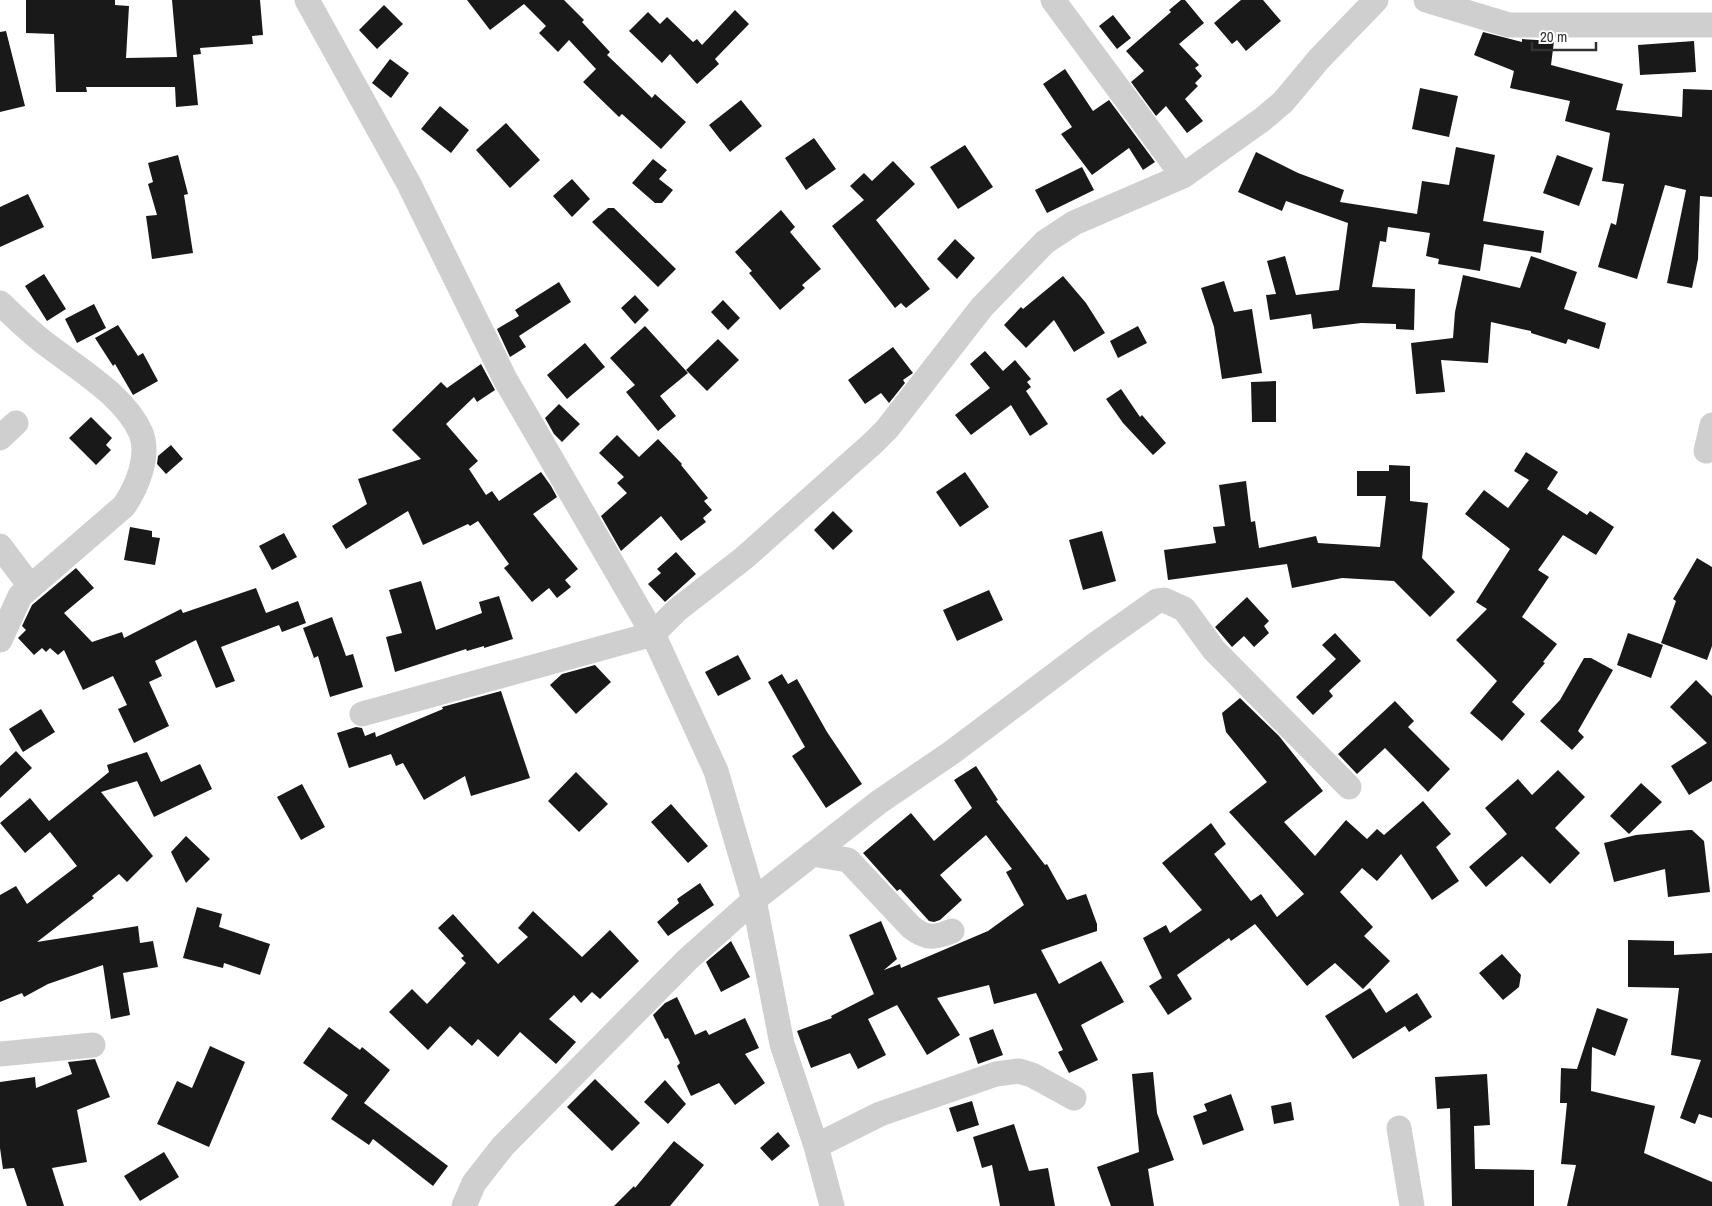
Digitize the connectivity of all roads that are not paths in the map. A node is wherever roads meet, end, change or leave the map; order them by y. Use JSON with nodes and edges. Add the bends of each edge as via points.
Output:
{"nodes":[{"id":1,"x":307,"y":0,"type":"edge"},
{"id":2,"x":1053,"y":0,"type":"edge"},
{"id":3,"x":1376,"y":0,"type":"edge"},
{"id":4,"x":1426,"y":0,"type":"edge"},
{"id":5,"x":1712,"y":25,"type":"edge"},
{"id":6,"x":1183,"y":176,"type":"junction"},
{"id":7,"x":0,"y":303,"type":"edge"},
{"id":8,"x":1712,"y":425,"type":"edge"},
{"id":9,"x":1706,"y":450,"type":"dead end"},
{"id":10,"x":0,"y":546,"type":"edge"},
{"id":11,"x":30,"y":586,"type":"junction"},
{"id":12,"x":653,"y":634,"type":"junction"},
{"id":13,"x":0,"y":640,"type":"edge"},
{"id":14,"x":362,"y":714,"type":"dead end"},
{"id":15,"x":1349,"y":788,"type":"dead end"},
{"id":16,"x":812,"y":854,"type":"junction"},
{"id":17,"x":754,"y":900,"type":"junction"},
{"id":18,"x":952,"y":931,"type":"dead end"},
{"id":19,"x":93,"y":1045,"type":"dead end"},
{"id":20,"x":0,"y":1054,"type":"edge"},
{"id":21,"x":1074,"y":1098,"type":"dead end"},
{"id":22,"x":1399,"y":1128,"type":"dead end"},
{"id":23,"x":816,"y":1146,"type":"junction"},
{"id":24,"x":464,"y":1206,"type":"edge"},
{"id":25,"x":832,"y":1206,"type":"edge"},
{"id":26,"x":1412,"y":1206,"type":"edge"}],
"edges":[{"from":1,"to":12,"type":"street","via":[[409,184],[505,379]]},
{"from":2,"to":6,"type":"street"},
{"from":3,"to":6,"type":"street","via":[[1283,102]]},
{"from":4,"to":5,"type":"street","via":[[1509,25]]},
{"from":6,"to":12,"type":"street","via":[[1074,223],[1044,242],[982,307],[887,429],[744,558],[677,610]]},
{"from":7,"to":11,"type":"street","via":[[120,403],[141,434],[143,456],[132,493],[124,506]]},
{"from":8,"to":9,"type":"street"},
{"from":10,"to":11,"type":"street"},
{"from":11,"to":13,"type":"street","via":[[20,596]]},
{"from":12,"to":14,"type":"street"},
{"from":12,"to":17,"type":"street","via":[[716,771]]},
{"from":15,"to":16,"type":"street","via":[[1214,650],[1184,610],[1164,600],[1156,601],[1096,644]]},
{"from":16,"to":17,"type":"street"},
{"from":16,"to":18,"type":"street","via":[[848,860],[918,933],[931,938]]},
{"from":17,"to":23,"type":"street","via":[[782,1044]]},
{"from":17,"to":24,"type":"street","via":[[681,966],[503,1146],[474,1184]]},
{"from":19,"to":20,"type":"street"},
{"from":21,"to":23,"type":"street","via":[[1032,1074],[1019,1071],[996,1074],[880,1114]]},
{"from":22,"to":26,"type":"street"},
{"from":23,"to":25,"type":"street"}]}
